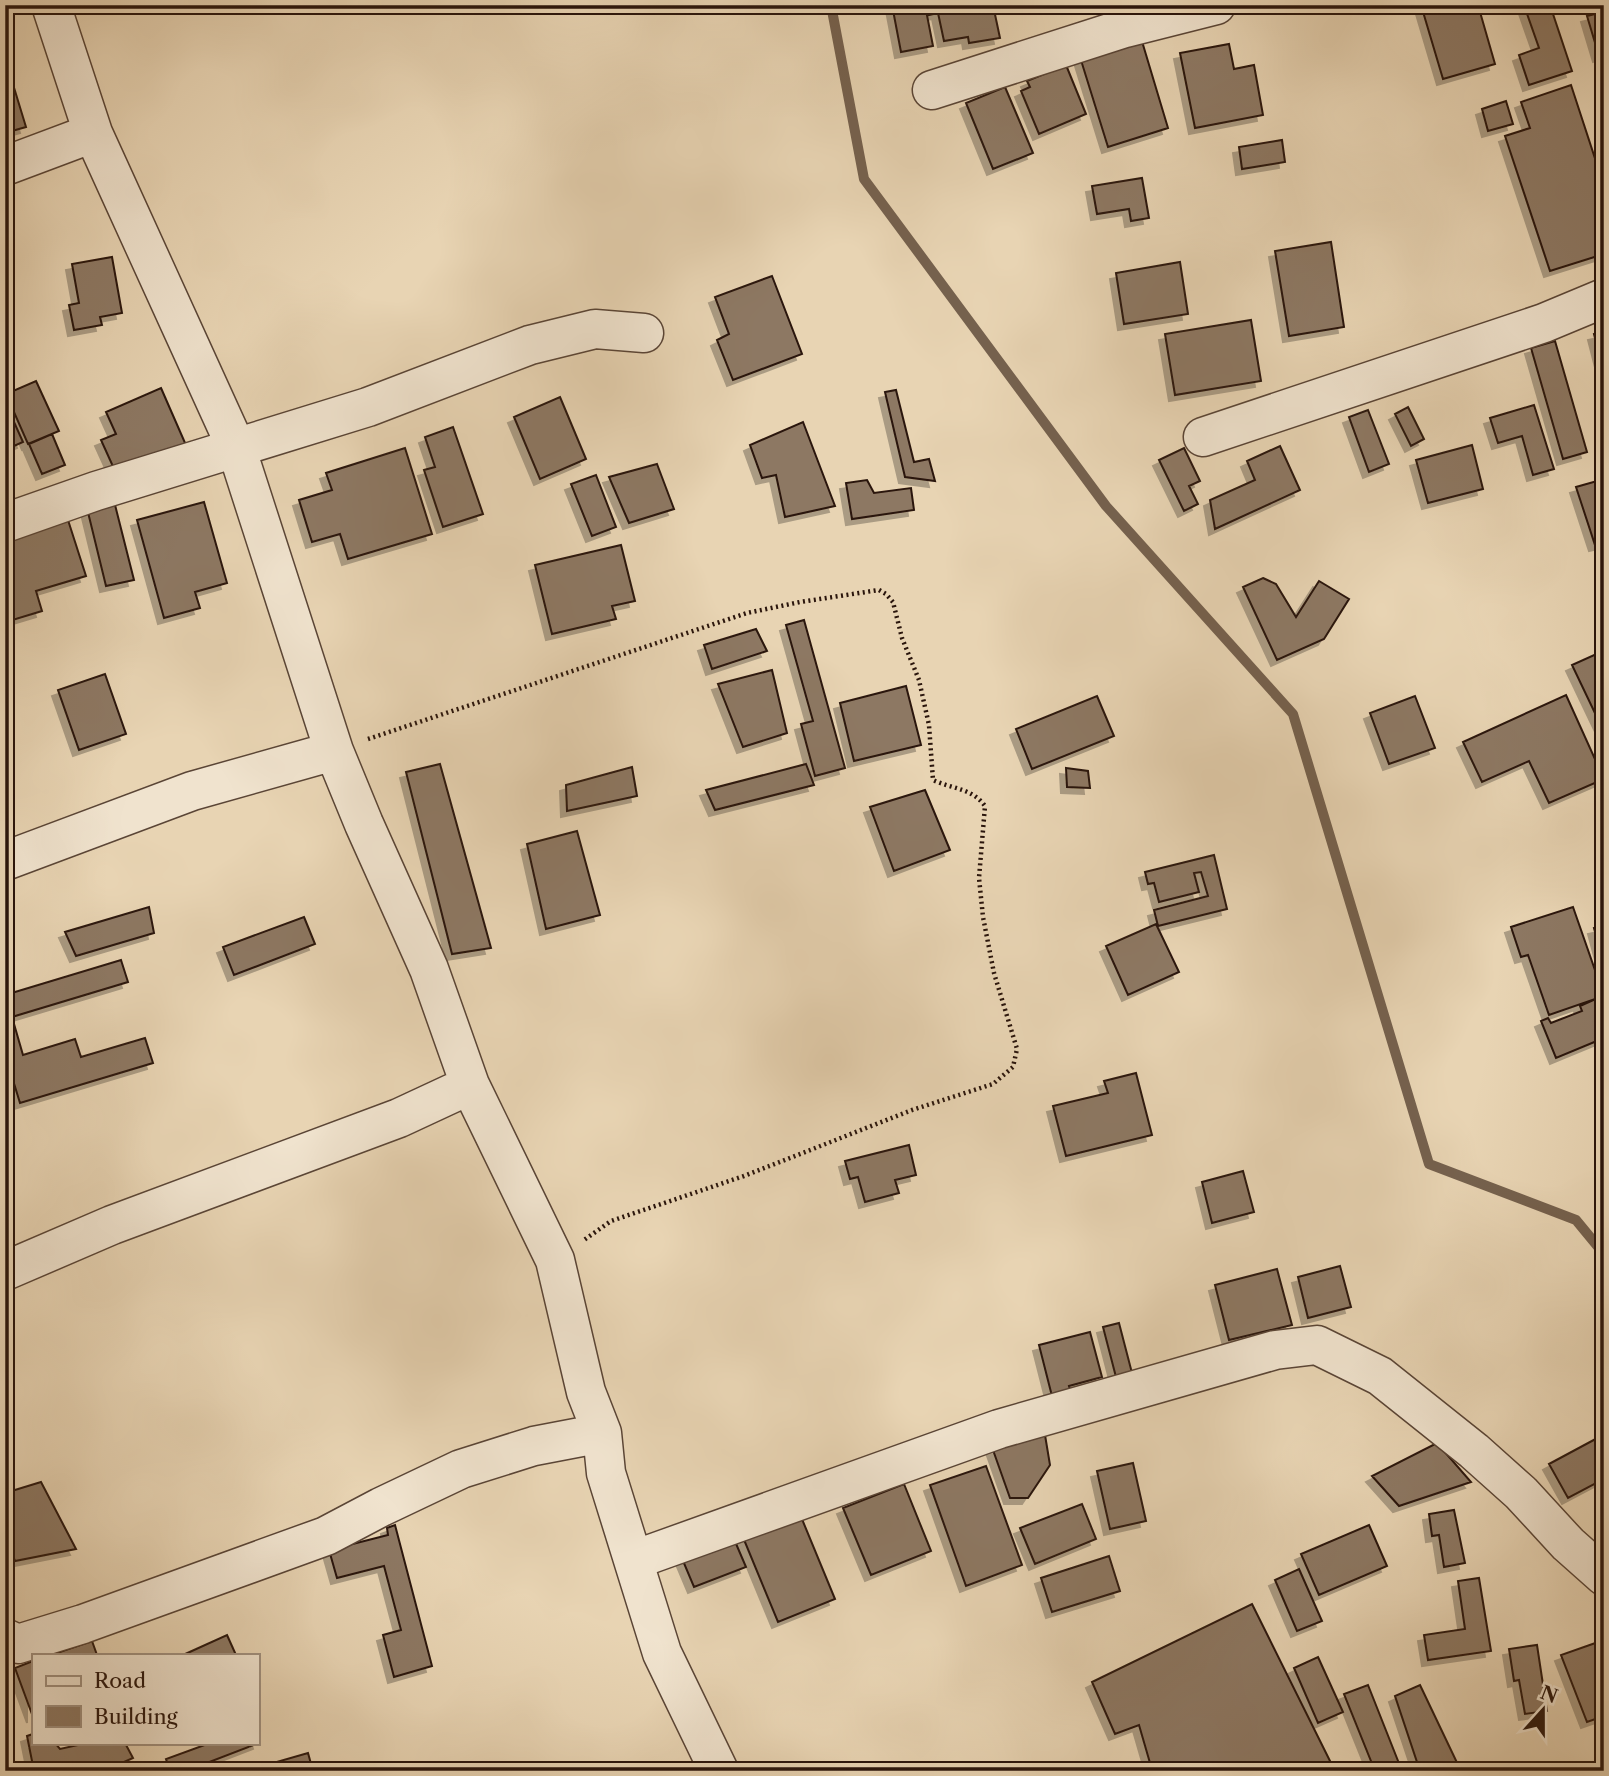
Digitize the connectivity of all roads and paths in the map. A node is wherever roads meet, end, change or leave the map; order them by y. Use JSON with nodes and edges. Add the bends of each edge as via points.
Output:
{"nodes":[{"id":1,"x":51,"y":5,"type":"edge"},
{"id":2,"x":1216,"y":5,"type":"edge"},
{"id":3,"x":932,"y":90,"type":"dead end"},
{"id":4,"x":93,"y":133,"type":"junction"},
{"id":5,"x":5,"y":166,"type":"edge"},
{"id":6,"x":1604,"y":298,"type":"edge"},
{"id":7,"x":644,"y":333,"type":"dead end"},
{"id":8,"x":1203,"y":437,"type":"dead end"},
{"id":9,"x":236,"y":447,"type":"junction"},
{"id":10,"x":5,"y":523,"type":"edge"},
{"id":11,"x":334,"y":751,"type":"junction"},
{"id":12,"x":5,"y":861,"type":"edge"},
{"id":13,"x":470,"y":1085,"type":"junction"},
{"id":14,"x":555,"y":1260,"type":"junction"},
{"id":15,"x":5,"y":1271,"type":"edge"},
{"id":16,"x":601,"y":1433,"type":"junction"},
{"id":17,"x":634,"y":1560,"type":"junction"},
{"id":18,"x":1604,"y":1576,"type":"edge"},
{"id":19,"x":10,"y":1644,"type":"edge"},
{"id":20,"x":719,"y":1771,"type":"edge"}],
"edges":[{"from":1,"to":4,"type":"street"},
{"from":2,"to":3,"type":"street","via":[[1125,28]]},
{"from":4,"to":5,"type":"street"},
{"from":4,"to":9,"type":"street"},
{"from":6,"to":8,"type":"street","via":[[1544,323]]},
{"from":7,"to":9,"type":"street","via":[[595,329],[530,345],[368,407]]},
{"from":9,"to":10,"type":"street"},
{"from":9,"to":11,"type":"street"},
{"from":11,"to":12,"type":"street","via":[[192,791]]},
{"from":11,"to":13,"type":"street","via":[[429,969]]},
{"from":11,"to":14,"type":"path","via":[[747,613],[879,590],[893,602],[919,680],[929,725],[933,780],[972,793],[985,806],[979,878],[983,917],[1017,1049],[1013,1067],[993,1084],[611,1222]]},
{"from":13,"to":14,"type":"street"},
{"from":13,"to":15,"type":"street","via":[[399,1118],[113,1225]]},
{"from":14,"to":16,"type":"street","via":[[586,1392]]},
{"from":16,"to":17,"type":"street","via":[[607,1474]]},
{"from":16,"to":19,"type":"street","via":[[534,1446],[461,1469],[326,1536],[83,1624]]},
{"from":17,"to":18,"type":"street","via":[[999,1429],[1262,1354],[1317,1345],[1380,1376],[1444,1426],[1521,1493]]},
{"from":17,"to":20,"type":"street","via":[[663,1653]]}]}
